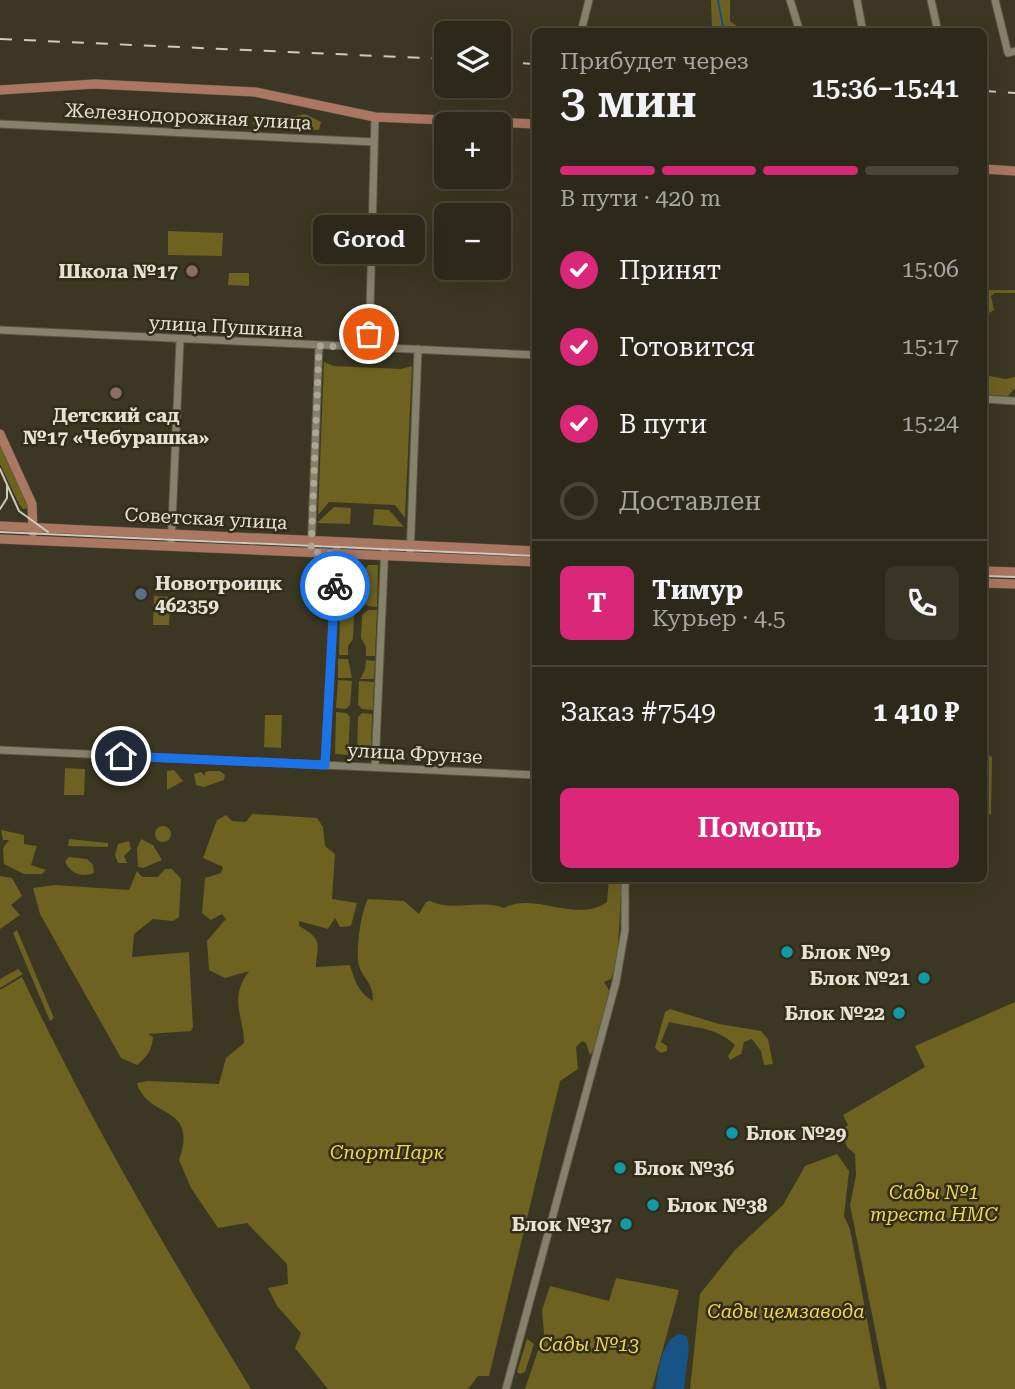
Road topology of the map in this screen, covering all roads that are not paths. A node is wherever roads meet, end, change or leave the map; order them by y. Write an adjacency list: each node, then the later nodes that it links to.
1 (589, 0): 6 (street)
2 (790, 0): 7 (street)
3 (857, 0): 8 (street)
4 (932, 0): 9 (street)
5 (995, 0): 10 (street)
6 (582, 28)
7 (799, 28)
8 (862, 28)
9 (937, 28)
10 (1011, 52)
11 (0, 90): 12 (main road, Железнодорожная улица)
12 (374, 117): 14 (main road, Железнодорожная улица); 15 (street)
13 (0, 124): 15 (street, Железнодорожная улица)
14 (532, 124)
15 (374, 142): 21 (street)
16 (987, 169): 17 (main road)
17 (1015, 171)
18 (0, 330): 19 (street, улица Пушкина)
19 (180, 340): 20 (street, улица Пушкина); 29 (street)
20 (319, 346): 21 (street, улица Пушкина); 32 (street)
21 (369, 348): 22 (street, улица Пушкина)
22 (418, 349): 23 (street, улица Пушкина); 35 (street)
23 (532, 355)
24 (987, 399): 25 (street)
25 (1015, 401)
26 (0, 435): 28 (main road)
27 (0, 526): 28 (main road, Советская улица)
28 (34, 528): 29 (main road, Советская улица); 31 (main road)
29 (172, 534): 32 (main road, Советская улица); 36 (street)
30 (0, 539): 31 (main road, Советская улица)
31 (33, 541): 36 (main road, Советская улица)
32 (311, 541): 33 (main road, Советская улица); 38 (street)
33 (337, 542): 34 (main road, Советская улица); 39 (street)
34 (385, 544): 35 (main road, Советская улица); 40 (street)
35 (410, 545): 37 (main road, Советская улица); 41 (street)
36 (171, 547): 38 (main road, Советская улица)
37 (532, 551)
38 (311, 552): 39 (main road, Советская улица)
39 (336, 554): 40 (main road, Советская улица); 48 (street)
40 (384, 556): 41 (main road, Советская улица); 49 (street)
41 (410, 557): 42 (main road, Советская улица)
42 (532, 562)
43 (987, 571): 44 (main road)
44 (1015, 572)
45 (987, 583): 46 (main road)
46 (1015, 584)
47 (0, 750): 48 (street, улица Фрунзе)
48 (325, 765): 49 (street, улица Фрунзе)
49 (375, 767): 50 (street, улица Фрунзе)
50 (532, 775)
51 (625, 882): 52 (street)
52 (506, 1389)

